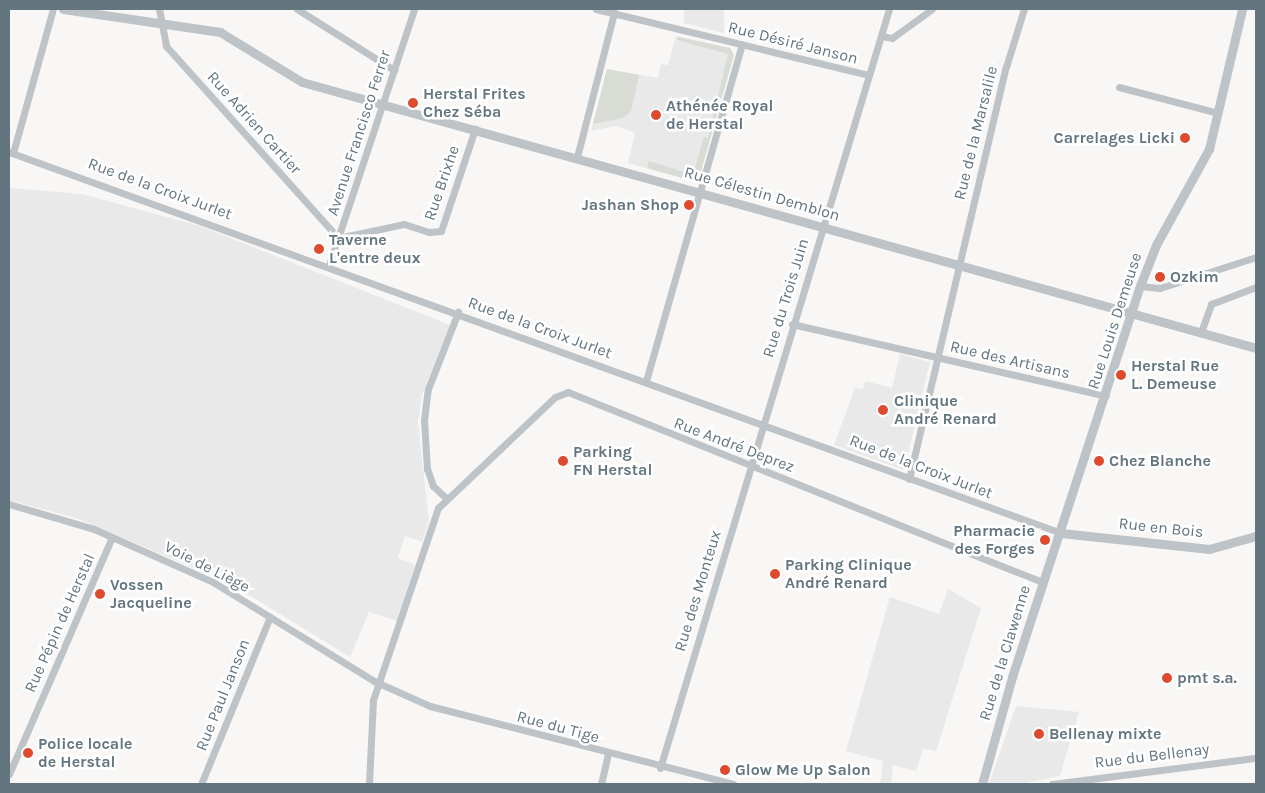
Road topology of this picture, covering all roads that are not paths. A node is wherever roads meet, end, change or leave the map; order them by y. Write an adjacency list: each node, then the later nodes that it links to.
1 (53, 9): 21 (street)
2 (63, 9): 12 (street, Rue Célestin Demblon)
3 (159, 9): 12 (street)
4 (297, 9): 15 (street)
5 (415, 9): 15 (street, Avenue Francisco Ferrer)
6 (596, 9): 11 (street, Rue Désiré Janson)
7 (889, 9): 13 (street, Rue du Trois Juin)
8 (932, 9): 13 (street)
9 (1024, 9): 27 (street, Rue de la Marsalile)
10 (1242, 9): 19 (street, Rue Louis Demeuse)
11 (614, 13): 14 (street, Rue Désiré Janson); 22 (street)
12 (158, 21): 18 (street, Rue Célestin Demblon); 25 (street, Rue Adrien Cartier)
13 (881, 36): 16 (street, Rue du Trois Juin)
14 (742, 44): 16 (street, Rue Désiré Janson); 23 (street)
15 (394, 70): 18 (street, Avenue Francisco Ferrer)
16 (868, 74): 24 (street, Rue du Trois Juin)
17 (1119, 87): 19 (street)
18 (384, 103): 20 (street, Rue Célestin Demblon); 25 (street, Avenue Francisco Ferrer)
19 (1218, 113): 29 (street, Rue Louis Demeuse)
20 (475, 129): 22 (street, Rue Célestin Demblon); 25 (street, Rue Brixhe)
21 (11, 152): 28 (street, Rue de la Croix Jurlet)
22 (577, 157): 23 (street, Rue Célestin Demblon)
23 (701, 192): 24 (street, Rue Célestin Demblon); 37 (street)
24 (823, 226): 27 (street, Rue Célestin Demblon); 33 (street, Rue du Trois Juin)
25 (338, 238): 28 (street, Avenue Francisco Ferrer)
26 (1256, 257): 29 (street)
27 (958, 264): 32 (street, Rue Célestin Demblon); 36 (street, Rue de la Marsalile)
28 (329, 265): 31 (street, Rue de la Croix Jurlet)
29 (1140, 286): 32 (street, Rue Louis Demeuse)
30 (1256, 287): 34 (street)
31 (458, 312): 37 (street, Rue de la Croix Jurlet); 42 (street)
32 (1132, 314): 34 (street, Rue Célestin Demblon); 38 (street, Rue Louis Demeuse)
33 (792, 324): 36 (street, Rue des Artisans); 39 (street, Rue du Trois Juin)
34 (1201, 332): 35 (street, Rue Célestin Demblon)
35 (1256, 348)
36 (937, 357): 38 (street, Rue des Artisans); 41 (street, Rue de la Marsalile)
37 (646, 381): 39 (street, Rue de la Croix Jurlet)
38 (1106, 396): 44 (street, Rue Louis Demeuse)
39 (762, 423): 40 (street, Rue des Monteux); 41 (street, Rue de la Croix Jurlet)
40 (749, 467): 42 (street, Rue André Deprez); 47 (street, Rue André Deprez); 52 (street, Rue des Monteux)
41 (910, 479): 44 (street, Rue de la Croix Jurlet)
42 (446, 498): 49 (street)
43 (9, 504): 46 (street, Voie de Liège)
44 (1061, 533): 45 (street, Rue en Bois); 47 (street, Rue de la Clawenne)
45 (1256, 536)
46 (112, 537): 48 (street, Voie de Liège); 53 (street, Rue Pépin de Herstal)
47 (1042, 582): 58 (street, Rue de la Clawenne)
48 (270, 617): 49 (street, Voie de Liège); 54 (street, Rue Paul Janson)
49 (379, 684): 50 (street, Rue du Tige); 55 (street)
50 (608, 754): 52 (street, Rue du Tige); 56 (street)
51 (1256, 758): 59 (street, Rue du Bellenay)
52 (660, 768): 57 (street, Rue du Tige)
53 (9, 774)
54 (201, 784)
55 (369, 784)
56 (601, 784)
57 (733, 784)
58 (982, 784)
59 (1052, 784)

